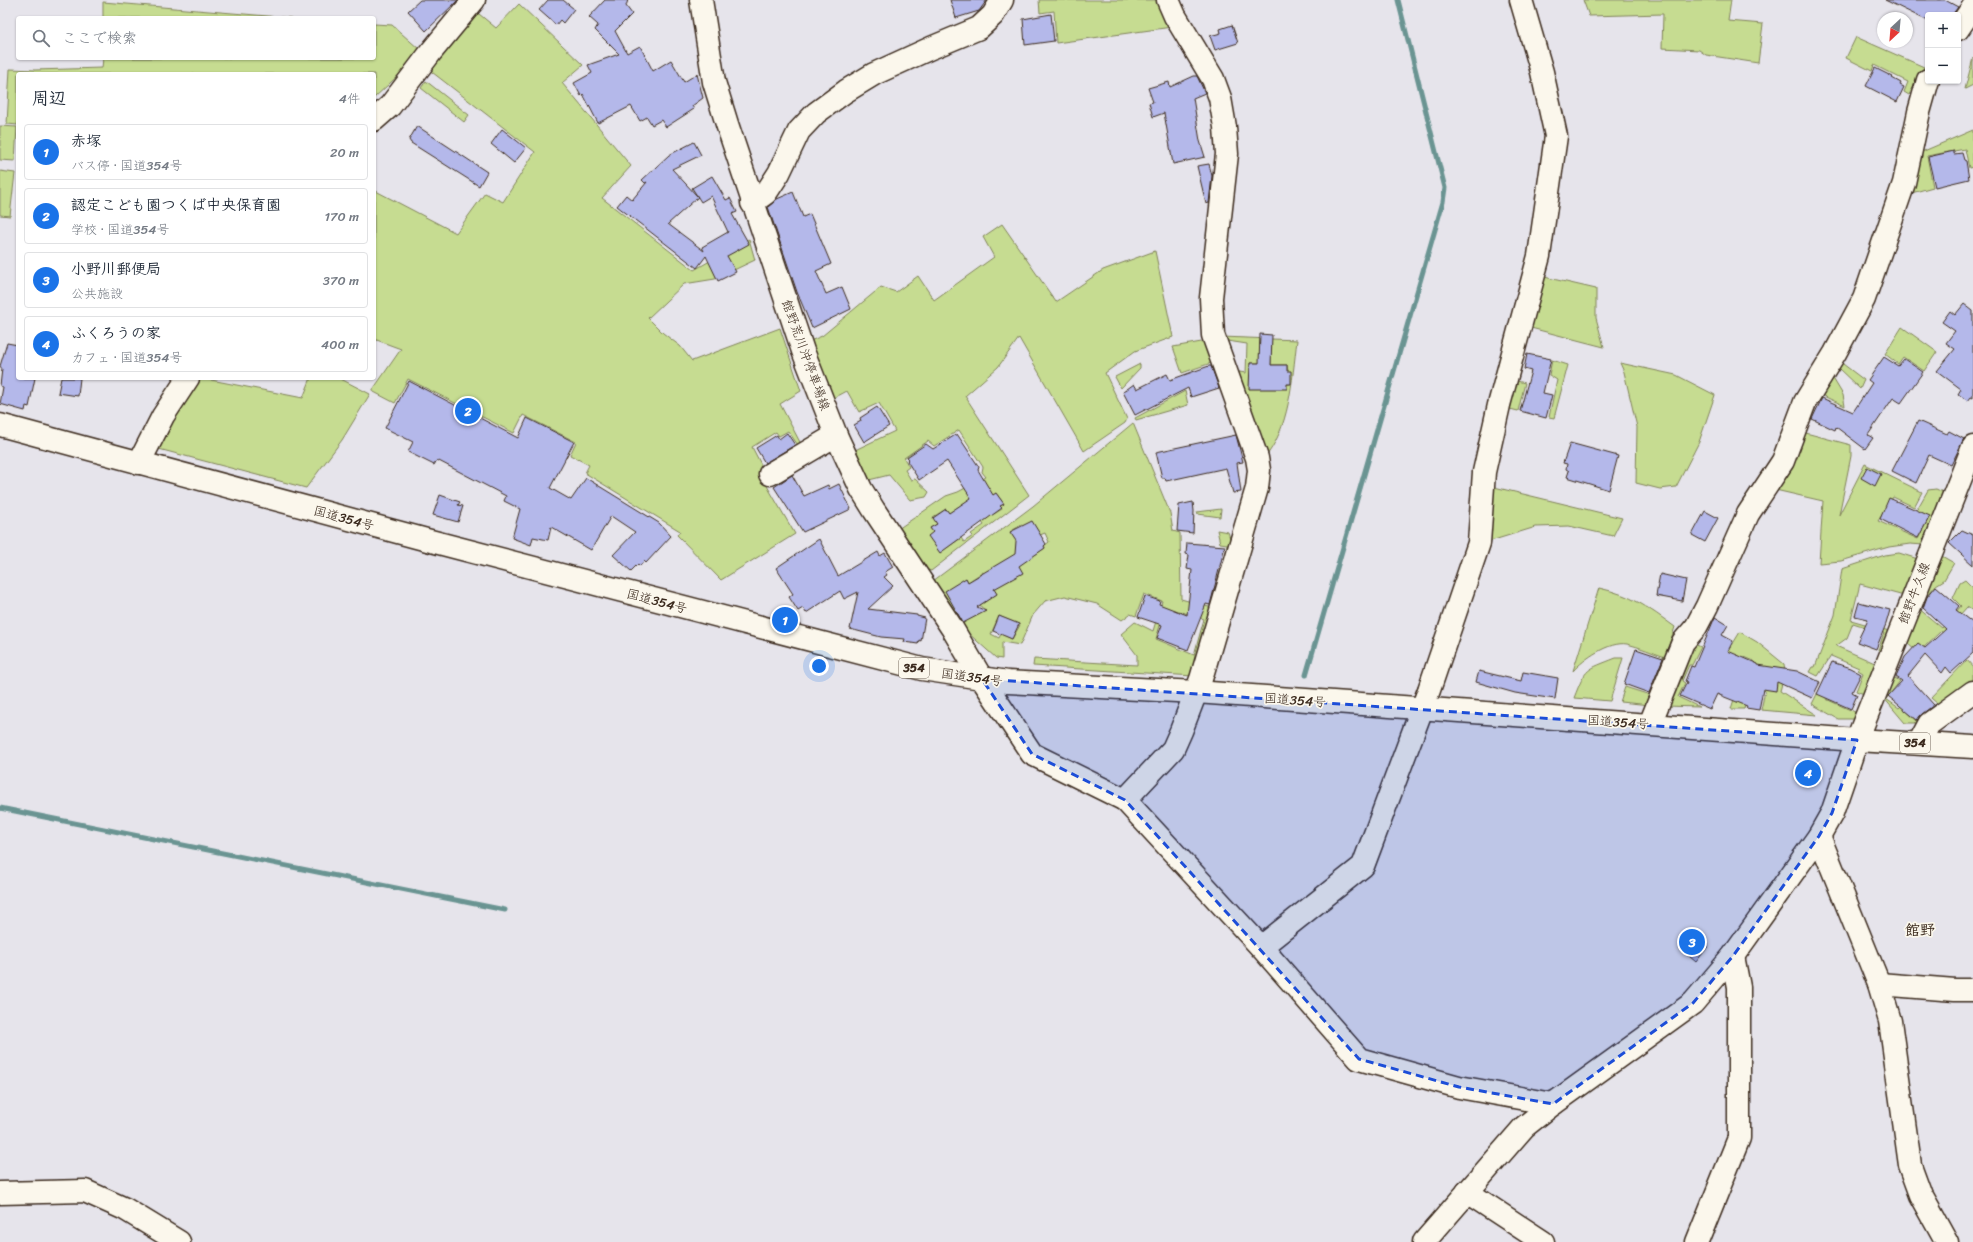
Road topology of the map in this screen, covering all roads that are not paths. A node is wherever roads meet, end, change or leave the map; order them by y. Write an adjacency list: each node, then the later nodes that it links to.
1 (474, 0): 9 (main road)
2 (701, 0): 10 (main road, 館野荒川沖停車場線)
3 (1002, 0): 10 (main road)
4 (1168, 0): 18 (main road)
5 (1521, 0): 20 (main road)
6 (1973, 7): 7 (main road)
7 (1961, 25)
8 (1927, 84): 21 (main road)
9 (376, 118)
10 (752, 203): 13 (main road, 館野荒川沖停車場線)
11 (187, 380): 15 (main road)
12 (0, 425): 15 (main road, 国道354号 / 354)
13 (836, 435): 16 (main road); 17 (main road, 館野荒川沖停車場線)
14 (1973, 447): 22 (main road, 館野牛久線)
15 (139, 463): 17 (main road, 国道354号 / 354)
16 (770, 474)
17 (982, 679): 18 (main road, 国道354号 / 354); 25 (main road, 館野荒川沖停車場線)
18 (1196, 692): 20 (main road, 国道354号 / 354); 25 (main road)
19 (1973, 692): 23 (main road)
20 (1422, 710): 21 (main road, 国道354号 / 354); 27 (main road)
21 (1650, 724): 22 (main road, 国道354号 / 354)
22 (1857, 740): 23 (main road, 国道354号 / 354); 26 (main road, 館野牛久線)
23 (1919, 743): 24 (main road, 国道354号 / 354)
24 (1973, 747)
25 (1126, 800): 27 (main road)
26 (1819, 836): 28 (main road, 館野牛久線); 29 (main road)
27 (1261, 947): 31 (main road)
28 (1733, 956): 31 (main road, 館野牛久線); 37 (main road)
29 (1879, 984): 30 (main road); 38 (main road)
30 (1973, 990)
31 (1553, 1104): 32 (main road, 館野牛久線)
32 (1468, 1192): 35 (main road, 館野牛久線); 36 (main road)
33 (0, 1193): 34 (main road)
34 (180, 1242)
35 (1424, 1242)
36 (1543, 1242)
37 (1697, 1242)
38 (1947, 1242)

